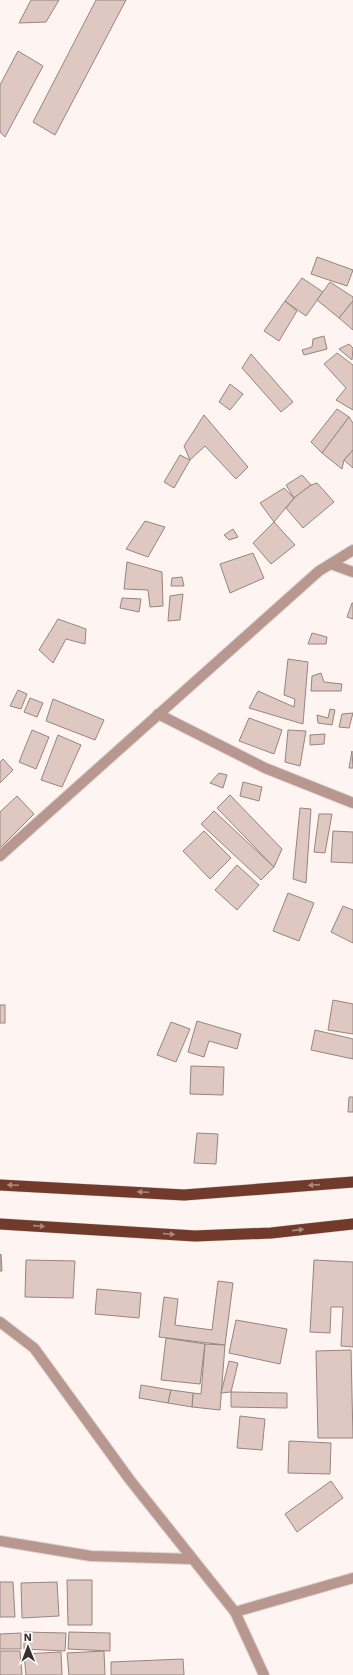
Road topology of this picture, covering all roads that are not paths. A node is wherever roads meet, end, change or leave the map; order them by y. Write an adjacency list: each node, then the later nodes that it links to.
1 (353, 550): 2 (street)
2 (331, 564): 3 (street); 4 (street)
3 (353, 572)
4 (158, 714): 5 (street); 6 (street)
5 (353, 803)
6 (0, 856)
7 (353, 1182): 8 (highway, one-way to 8)
8 (0, 1185)
9 (0, 1224): 10 (highway, one-way to 10)
10 (353, 1224)
11 (0, 1322): 13 (street)
12 (0, 1541): 13 (street)
13 (192, 1559): 15 (street)
14 (353, 1578): 15 (street)
15 (234, 1612): 16 (street)
16 (260, 1674)

